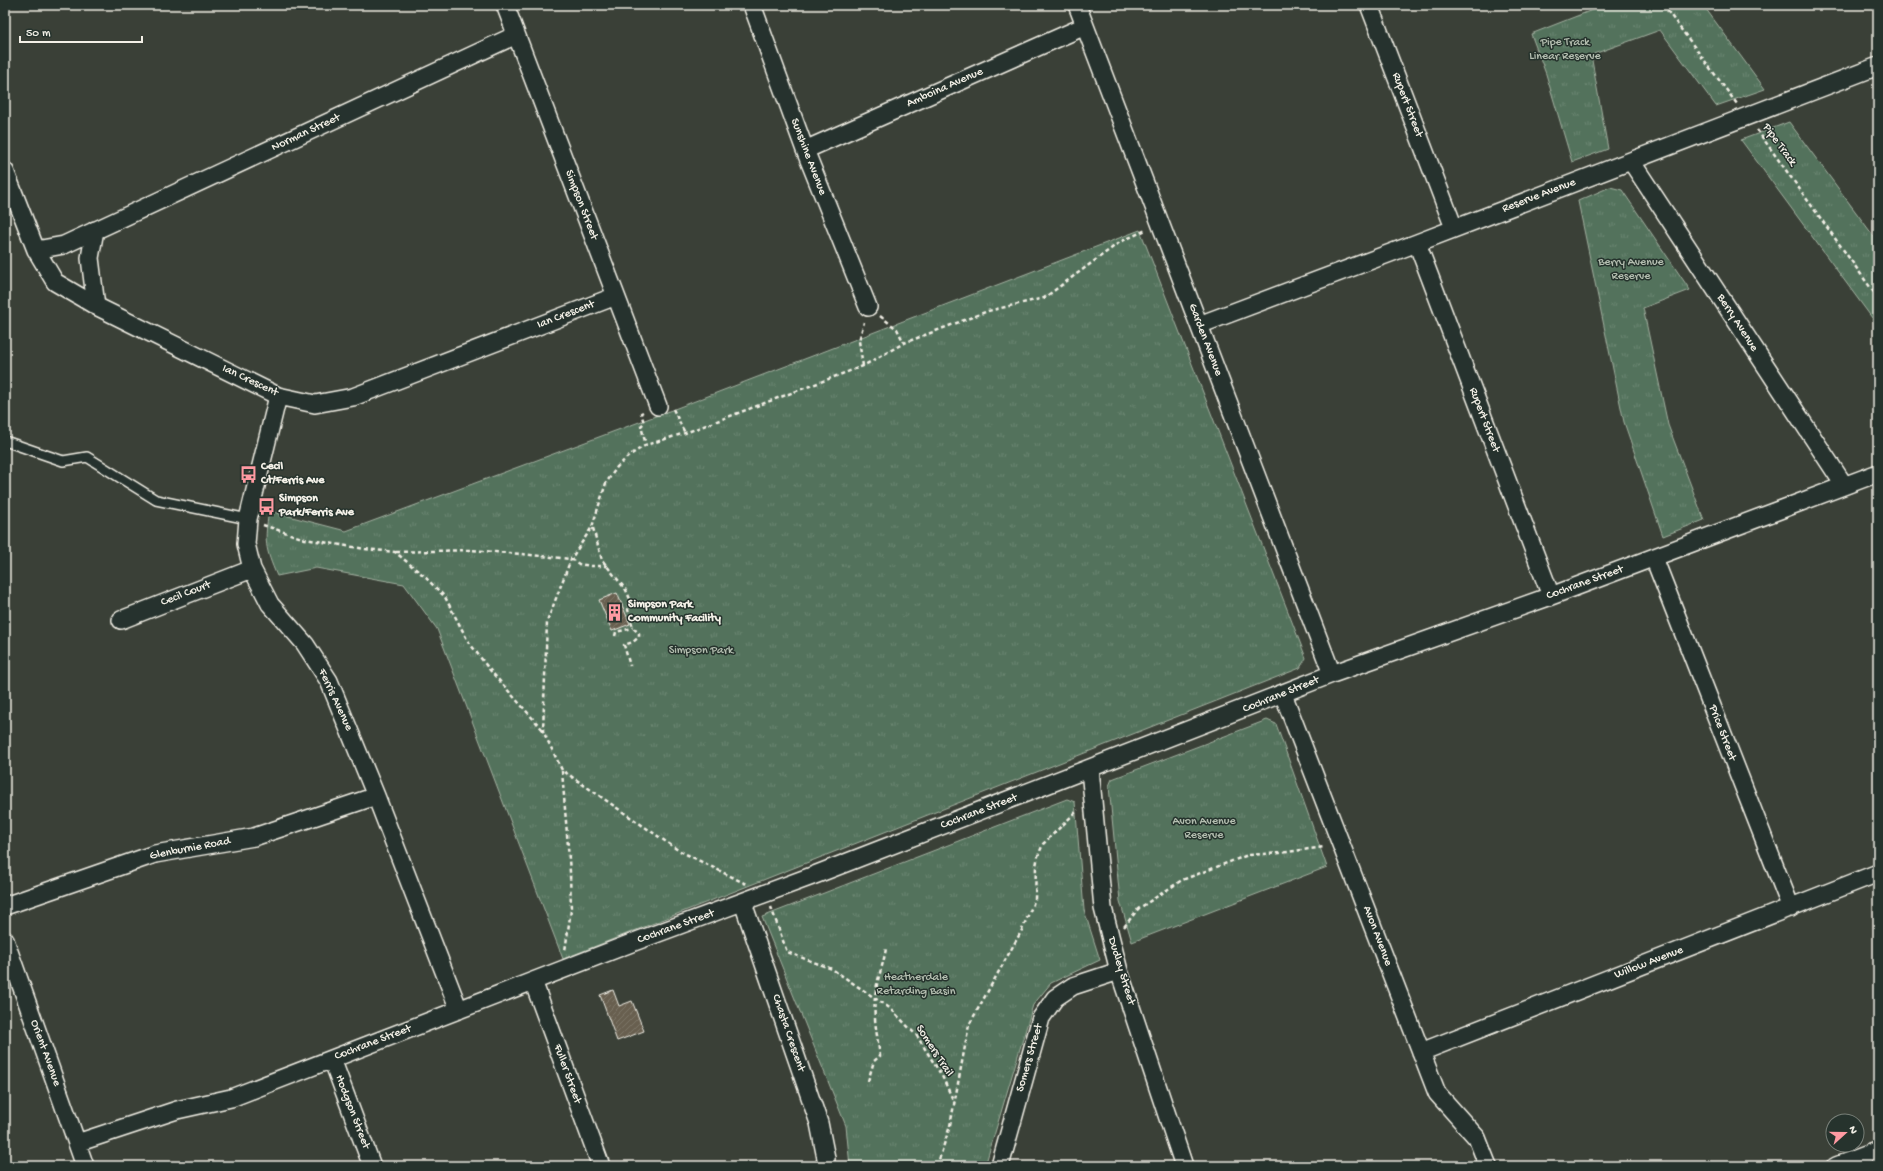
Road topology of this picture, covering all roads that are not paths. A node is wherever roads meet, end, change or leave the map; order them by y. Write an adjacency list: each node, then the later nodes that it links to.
1 (505, 5): 6 (street, Simpson Street)
2 (752, 5): 8 (street, Sunshine Avenue)
3 (1077, 5): 5 (street, Garden Avenue)
4 (1369, 5): 11 (street, Rupert Street)
5 (1085, 26): 8 (street, Amboina Avenue); 18 (street, Garden Avenue)
6 (516, 35): 12 (street, Norman Street); 15 (street, Simpson Street)
7 (1878, 66): 9 (street, Reserve Avenue)
8 (805, 150): 17 (street, Sunshine Avenue)
9 (1631, 160): 11 (street, Reserve Avenue); 23 (street, Berry Avenue)
10 (5, 171): 14 (street, Ian Crescent)
11 (1454, 228): 13 (street, Reserve Avenue)
12 (95, 230): 14 (street, Norman Street); 16 (street)
13 (1417, 243): 18 (street, Reserve Avenue); 27 (street, Rupert Street)
14 (36, 250): 16 (street, Ian Crescent)
15 (616, 296): 19 (street, Ian Crescent); 20 (street, Simpson Street)
16 (96, 306): 19 (street, Ian Crescent)
17 (868, 307)
18 (1199, 325): 29 (street, Garden Avenue)
19 (278, 396): 24 (street, Ferris Avenue)
20 (658, 406)
21 (5, 441): 24 (lane)
22 (1878, 473): 23 (street, Cochrane Street)
23 (1844, 485): 25 (street, Cochrane Street)
24 (248, 519): 26 (street, Ferris Avenue)
25 (1654, 558): 27 (street, Cochrane Street); 36 (street, Price Street)
26 (252, 569): 28 (street, Cecil Court); 32 (street, Ferris Avenue)
27 (1551, 596): 29 (street, Cochrane Street)
28 (121, 620)
29 (1332, 674): 30 (street, Cochrane Street)
30 (1283, 694): 31 (street, Cochrane Street); 41 (street, Avon Avenue)
31 (1090, 769): 34 (street, Cochrane Street); 38 (street, Dudley Street)
32 (376, 796): 35 (street, Glenburnie Road); 40 (street, Ferris Avenue)
33 (1878, 873): 36 (street, Willow Avenue)
34 (743, 903): 39 (street, Cochrane Street); 48 (street, Chasta Crescent)
35 (5, 906)
36 (1791, 908): 41 (street, Willow Avenue)
37 (5, 940): 43 (street, Orient Avenue)
38 (1119, 971): 49 (street, Somers Street); 50 (street, Dudley Street)
39 (533, 981): 40 (street, Cochrane Street); 47 (street, Fuller Street)
40 (459, 1010): 42 (street, Cochrane Street)
41 (1421, 1052): 51 (street, Avon Avenue)
42 (332, 1059): 43 (street, Cochrane Street); 46 (street, Hodgson Street)
43 (77, 1143): 45 (street, Orient Avenue)
44 (1878, 1150): 52 (street)
45 (85, 1166)
46 (372, 1166)
47 (601, 1166)
48 (825, 1166)
49 (1000, 1166)
50 (1184, 1166)
51 (1488, 1166)
52 (1836, 1166)

